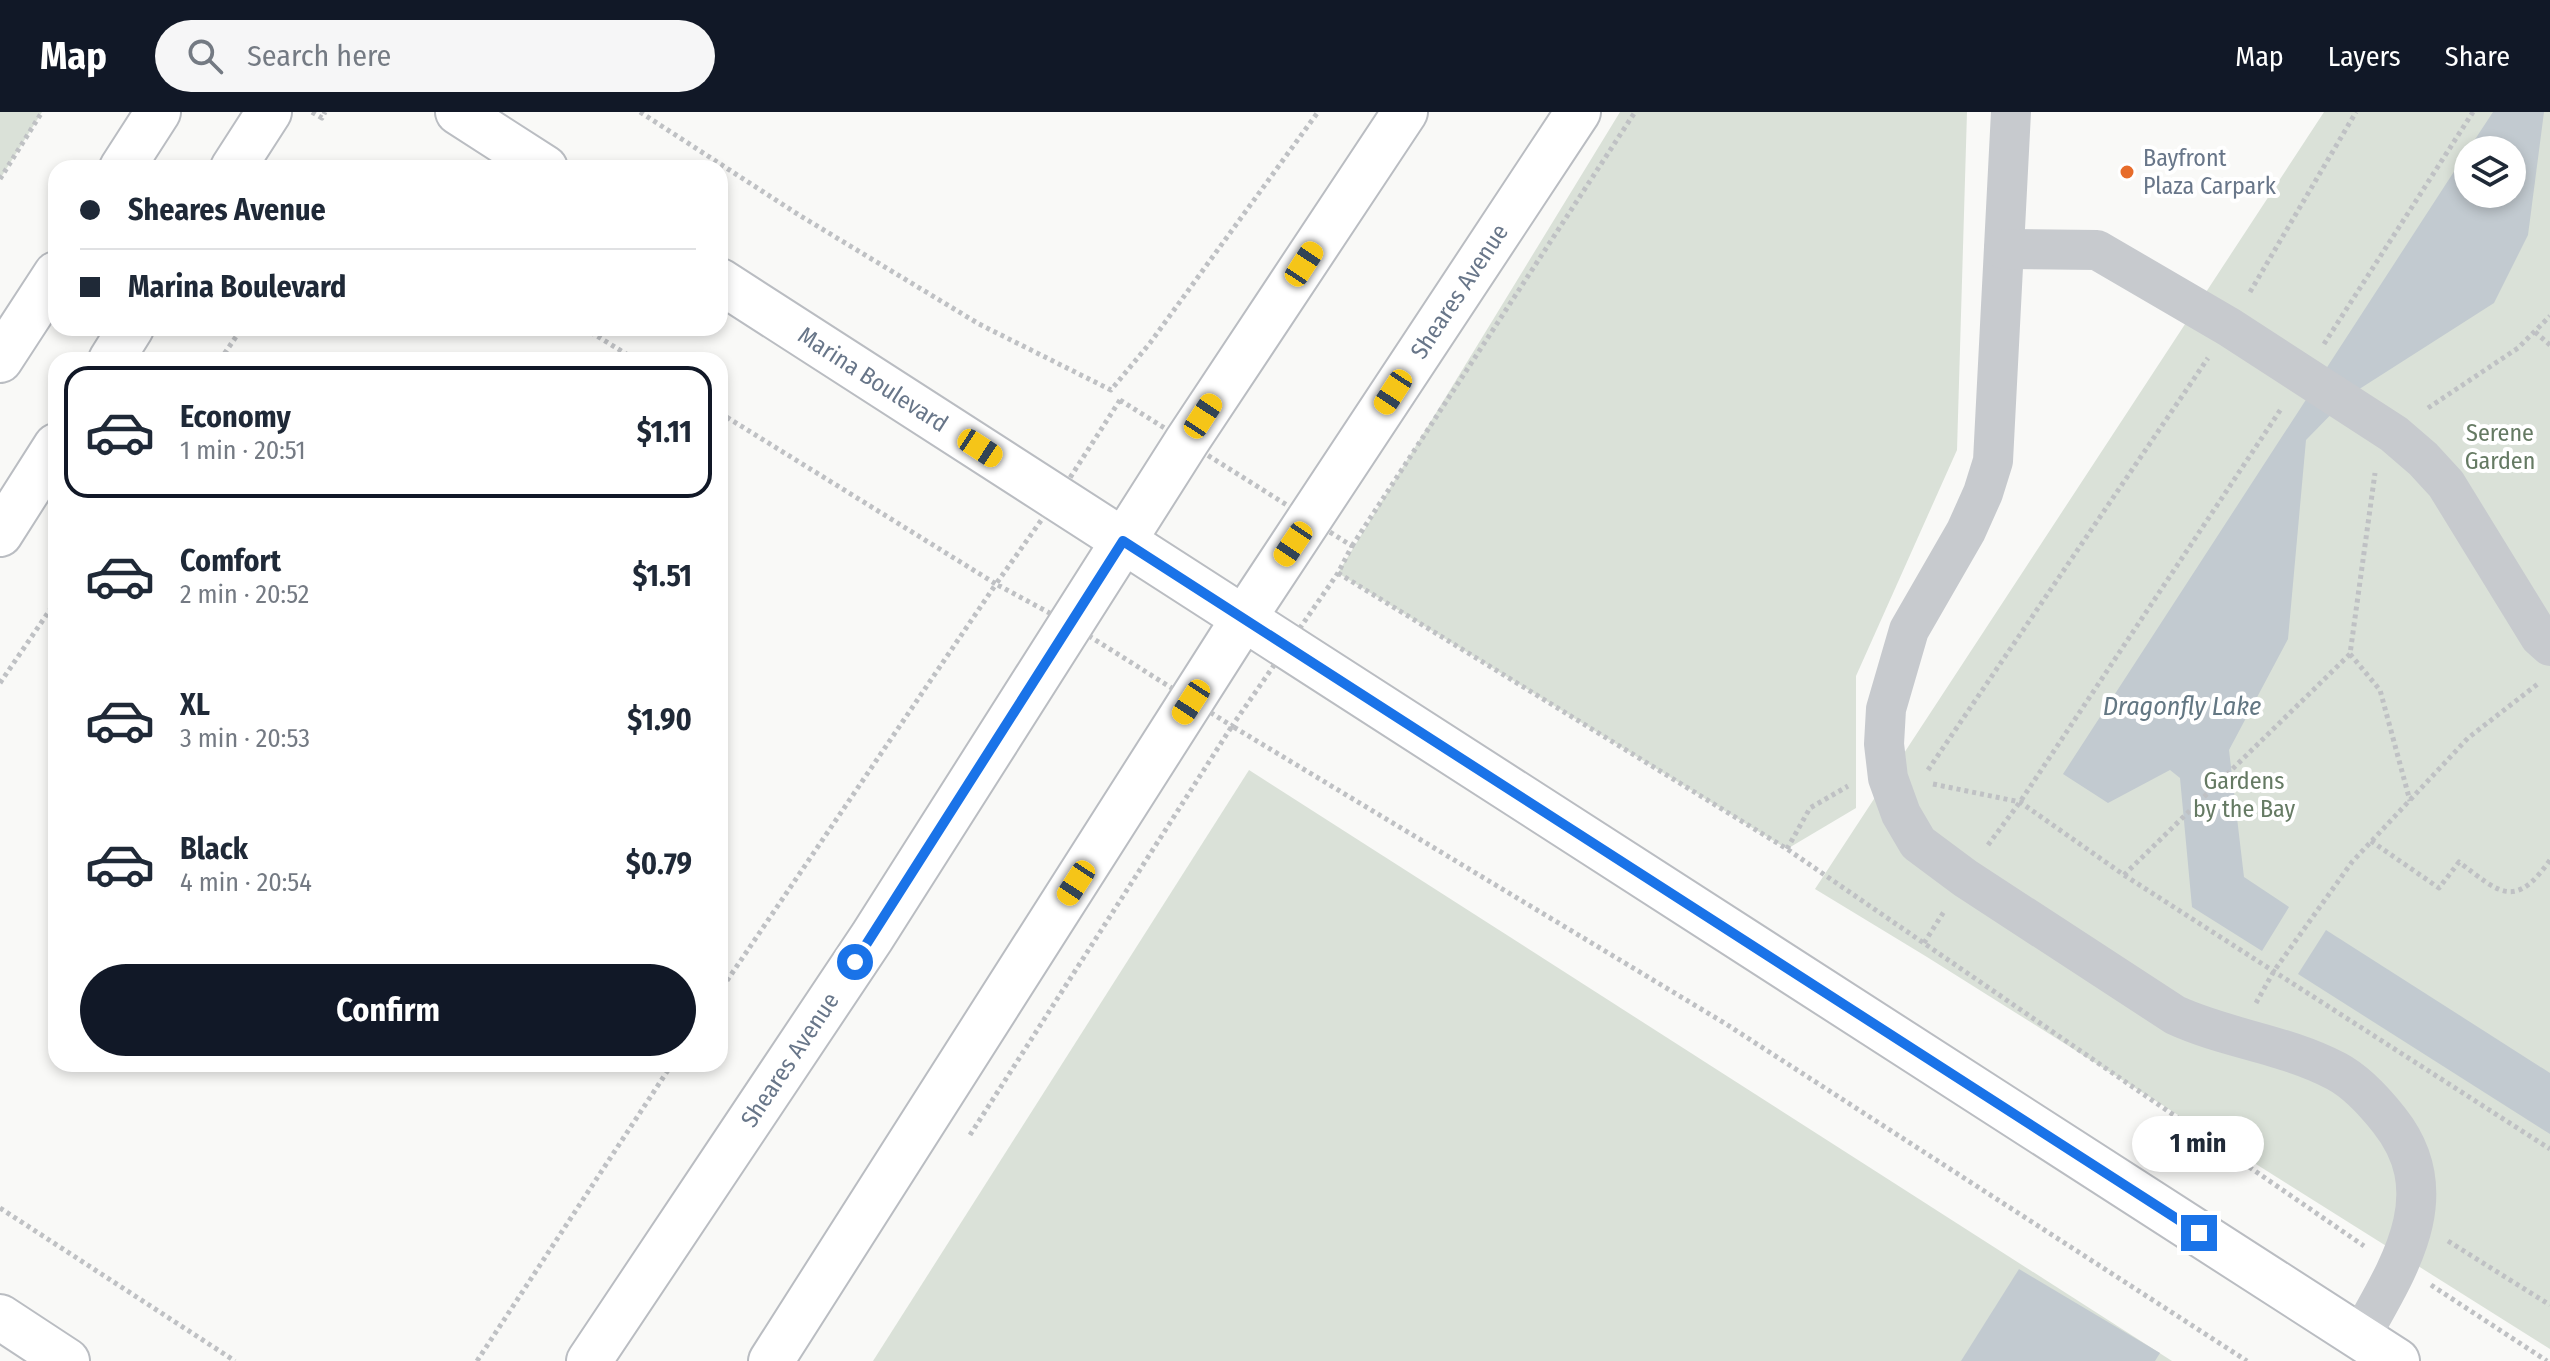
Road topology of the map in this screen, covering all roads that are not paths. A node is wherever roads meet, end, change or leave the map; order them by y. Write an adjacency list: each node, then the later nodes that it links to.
1 (158, 112): 7 (main road)
2 (269, 112): 8 (main road)
3 (458, 112): 9 (main road)
4 (1405, 112): 16 (main road, Sheares Avenue)
5 (1578, 112): 17 (main road, Sheares Avenue)
6 (2011, 112): 10 (lane)
7 (127, 160)
8 (238, 160)
9 (533, 160)
10 (2004, 249): 18 (lane); 20 (lane)
11 (48, 286): 13 (main road)
12 (728, 286): 16 (main road, Marina Boulevard)
13 (0, 360)
14 (48, 459): 15 (main road)
15 (0, 534)
16 (1123, 541): 17 (main road, Marina Boulevard); 22 (main road, Sheares Avenue)
17 (1244, 618): 20 (main road, Marina Boulevard); 23 (main road, Sheares Avenue)
18 (2550, 646)
19 (0, 1317): 21 (main road)
20 (2360, 1337): 24 (main road, Marina Boulevard)
21 (67, 1361)
22 (589, 1361)
23 (771, 1361)
24 (2397, 1361)

